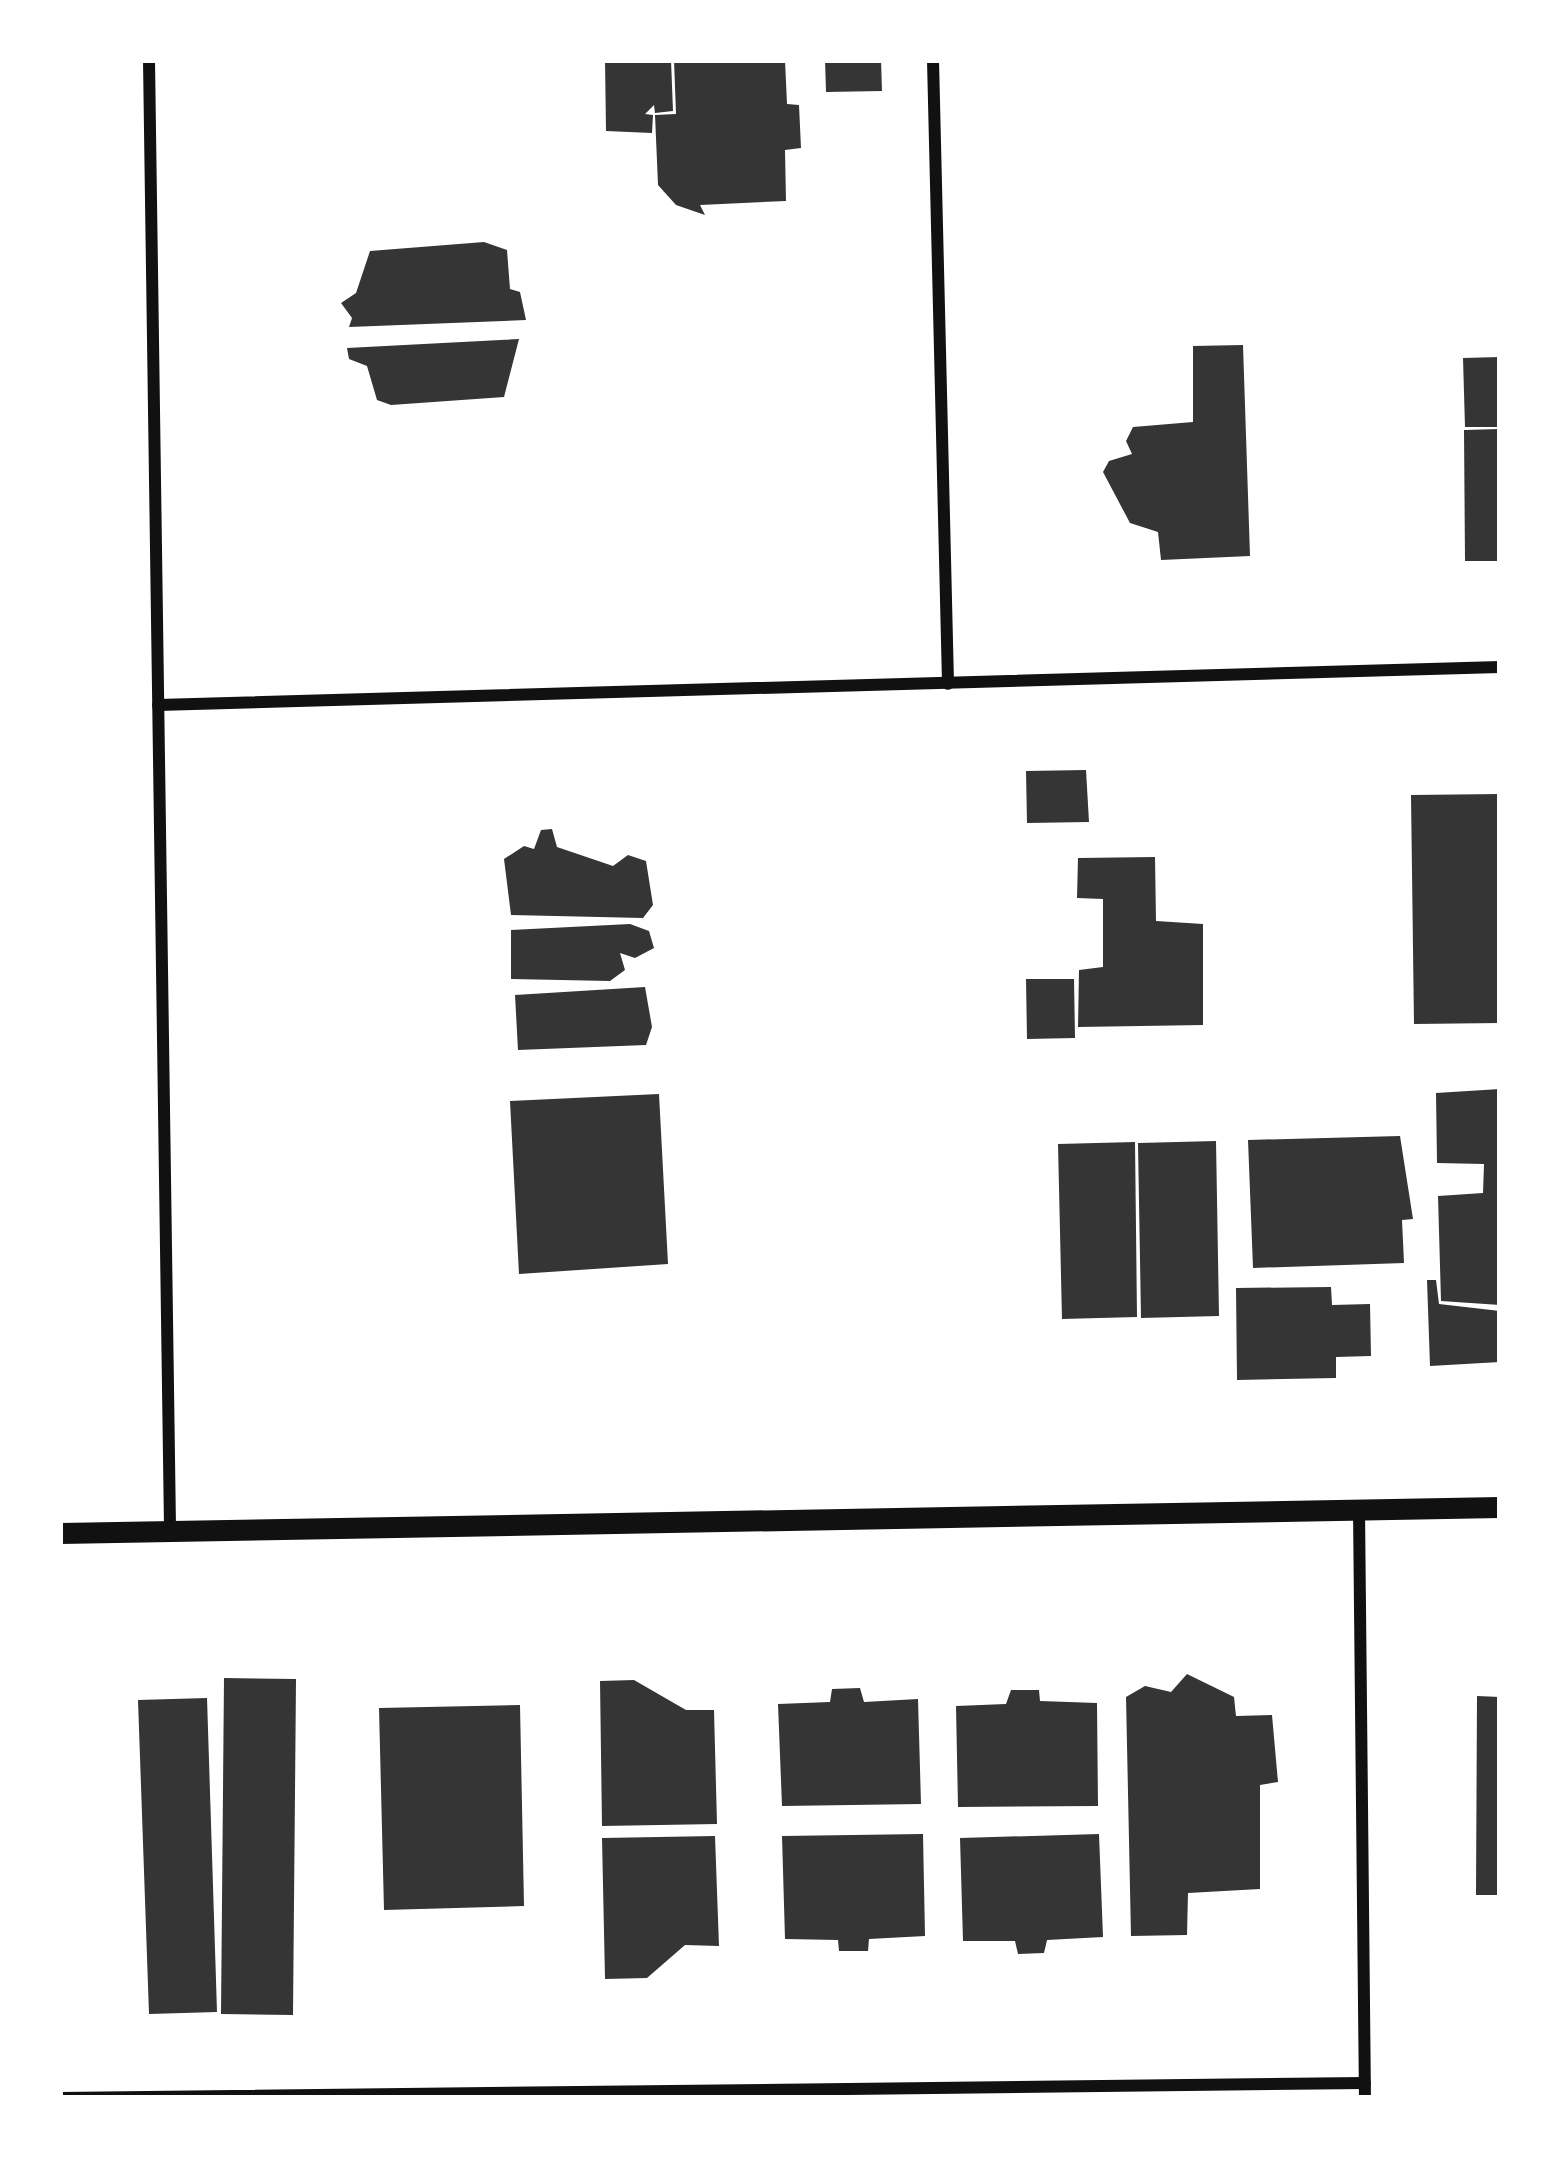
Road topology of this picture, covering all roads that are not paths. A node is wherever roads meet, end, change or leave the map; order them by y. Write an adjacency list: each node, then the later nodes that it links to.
1 (148, 60): 5 (street)
2 (932, 60): 4 (street)
3 (1500, 668): 4 (street)
4 (948, 684): 5 (street)
5 (158, 705): 8 (street)
6 (1500, 1507): 7 (street)
7 (1358, 1509): 8 (street); 10 (street)
8 (170, 1530): 9 (street)
9 (60, 1533)
10 (1365, 2091): 11 (street)
11 (60, 2098)

